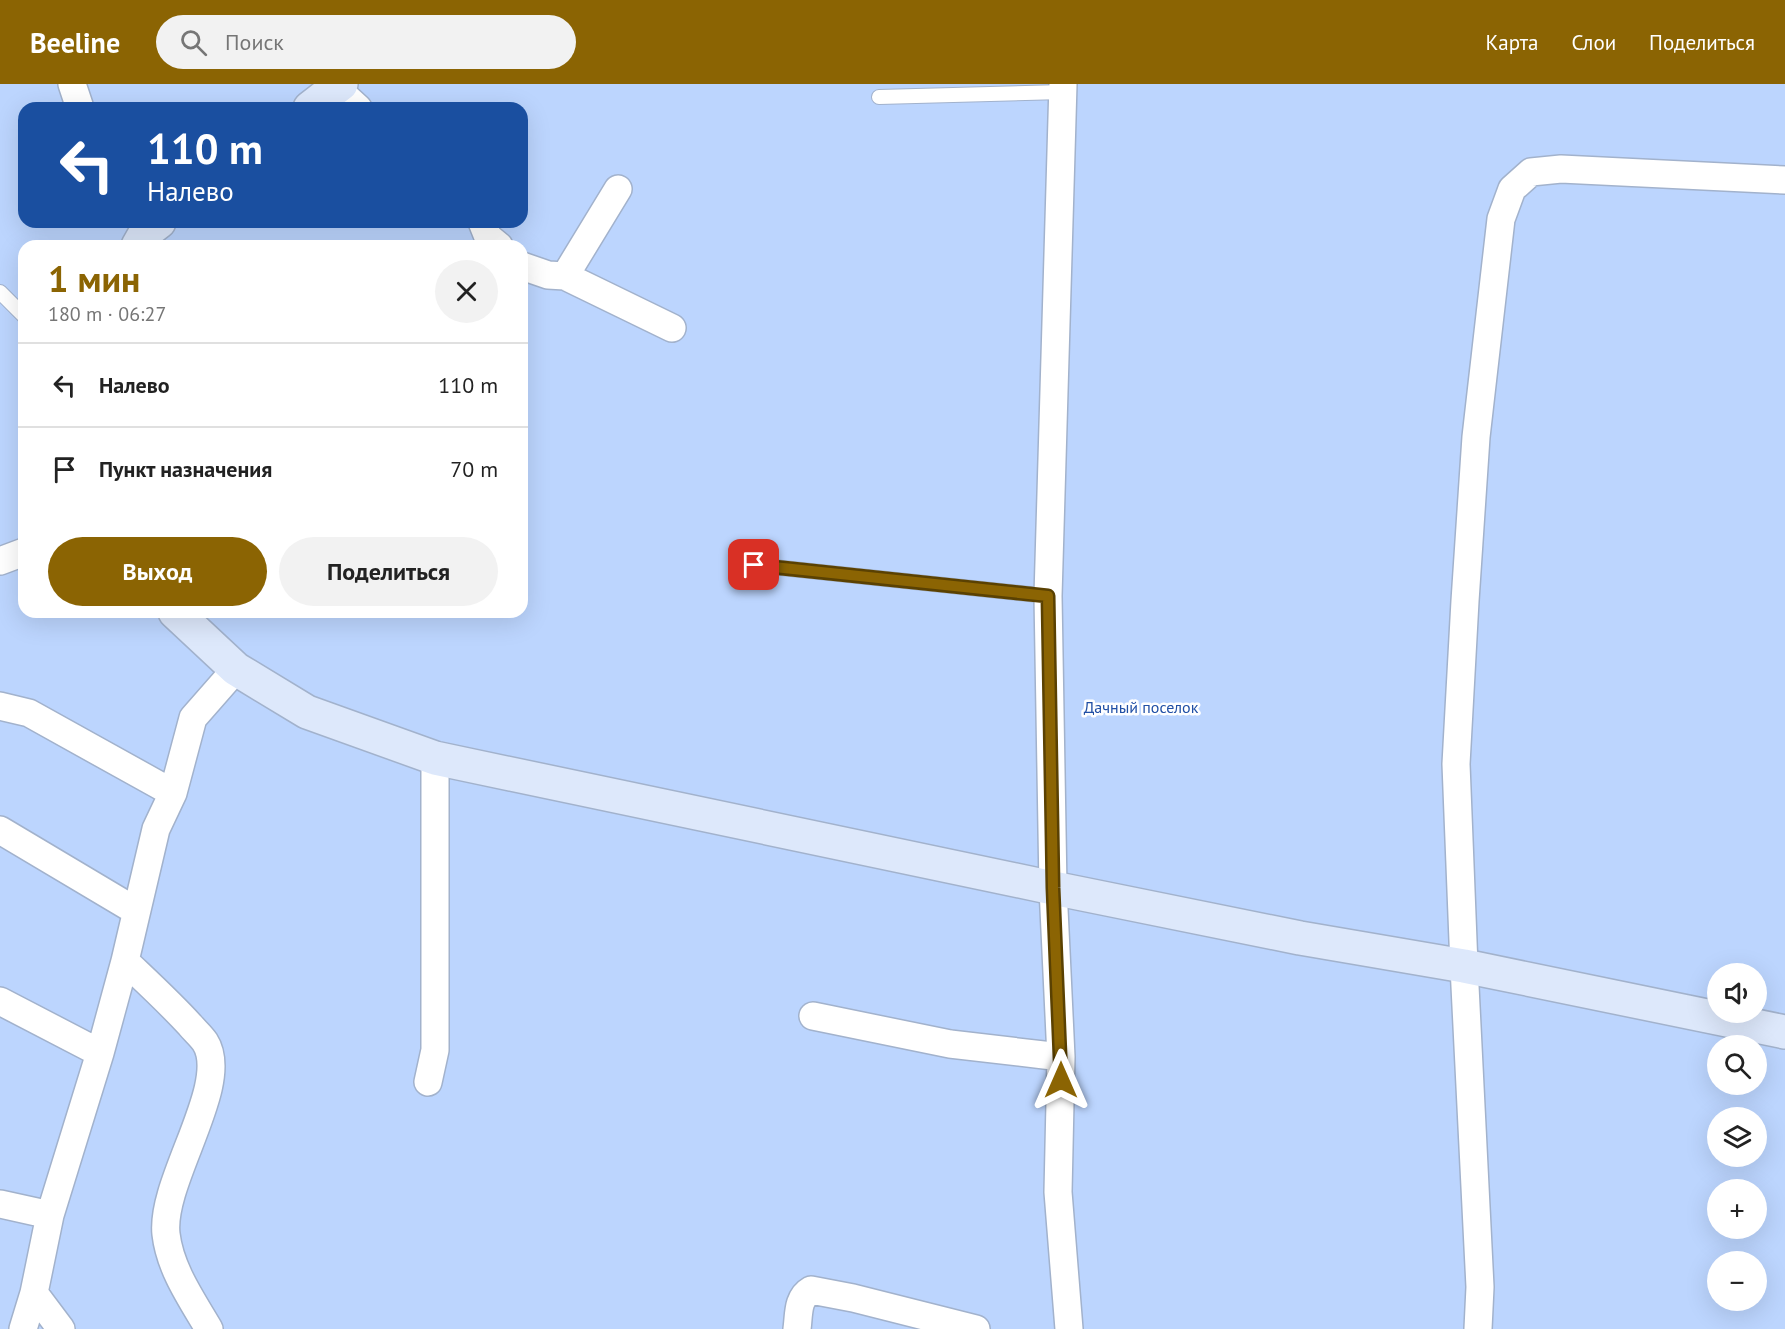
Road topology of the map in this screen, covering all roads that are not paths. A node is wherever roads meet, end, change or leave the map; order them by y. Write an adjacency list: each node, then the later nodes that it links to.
1 (72, 84): 5 (street)
2 (1063, 88): 4 (lane); 17 (street)
3 (345, 94): 6 (street)
4 (879, 97)
5 (78, 102)
6 (325, 102)
7 (1785, 180): 27 (street)
8 (618, 189): 10 (street)
9 (528, 268): 10 (street)
10 (565, 276): 13 (street)
11 (0, 292): 12 (lane)
12 (18, 310)
13 (672, 328)
14 (18, 554): 15 (street)
15 (0, 561)
16 (754, 565): 17 (lane)
17 (1048, 596): 24 (street)
18 (181, 618): 19 (street)
19 (236, 669): 21 (street); 22 (street)
20 (0, 706): 22 (street)
21 (435, 758): 24 (street); 33 (street)
22 (173, 793): 25 (street)
23 (0, 830): 25 (street)
24 (1053, 888): 27 (street); 32 (street)
25 (136, 911): 26 (street)
26 (125, 962): 31 (street); 39 (street)
27 (1464, 966): 30 (street); 43 (street)
28 (0, 1001): 31 (street)
29 (813, 1016): 32 (street)
30 (1785, 1032)
31 (100, 1053): 35 (street)
32 (1061, 1057): 42 (street)
33 (428, 1082)
34 (0, 1204): 35 (street)
35 (50, 1215): 36 (street)
36 (34, 1293): 37 (street); 38 (street)
37 (23, 1329)
38 (61, 1329)
39 (209, 1329)
40 (797, 1329): 41 (street)
41 (976, 1329)
42 (1069, 1329)
43 (1478, 1329)

